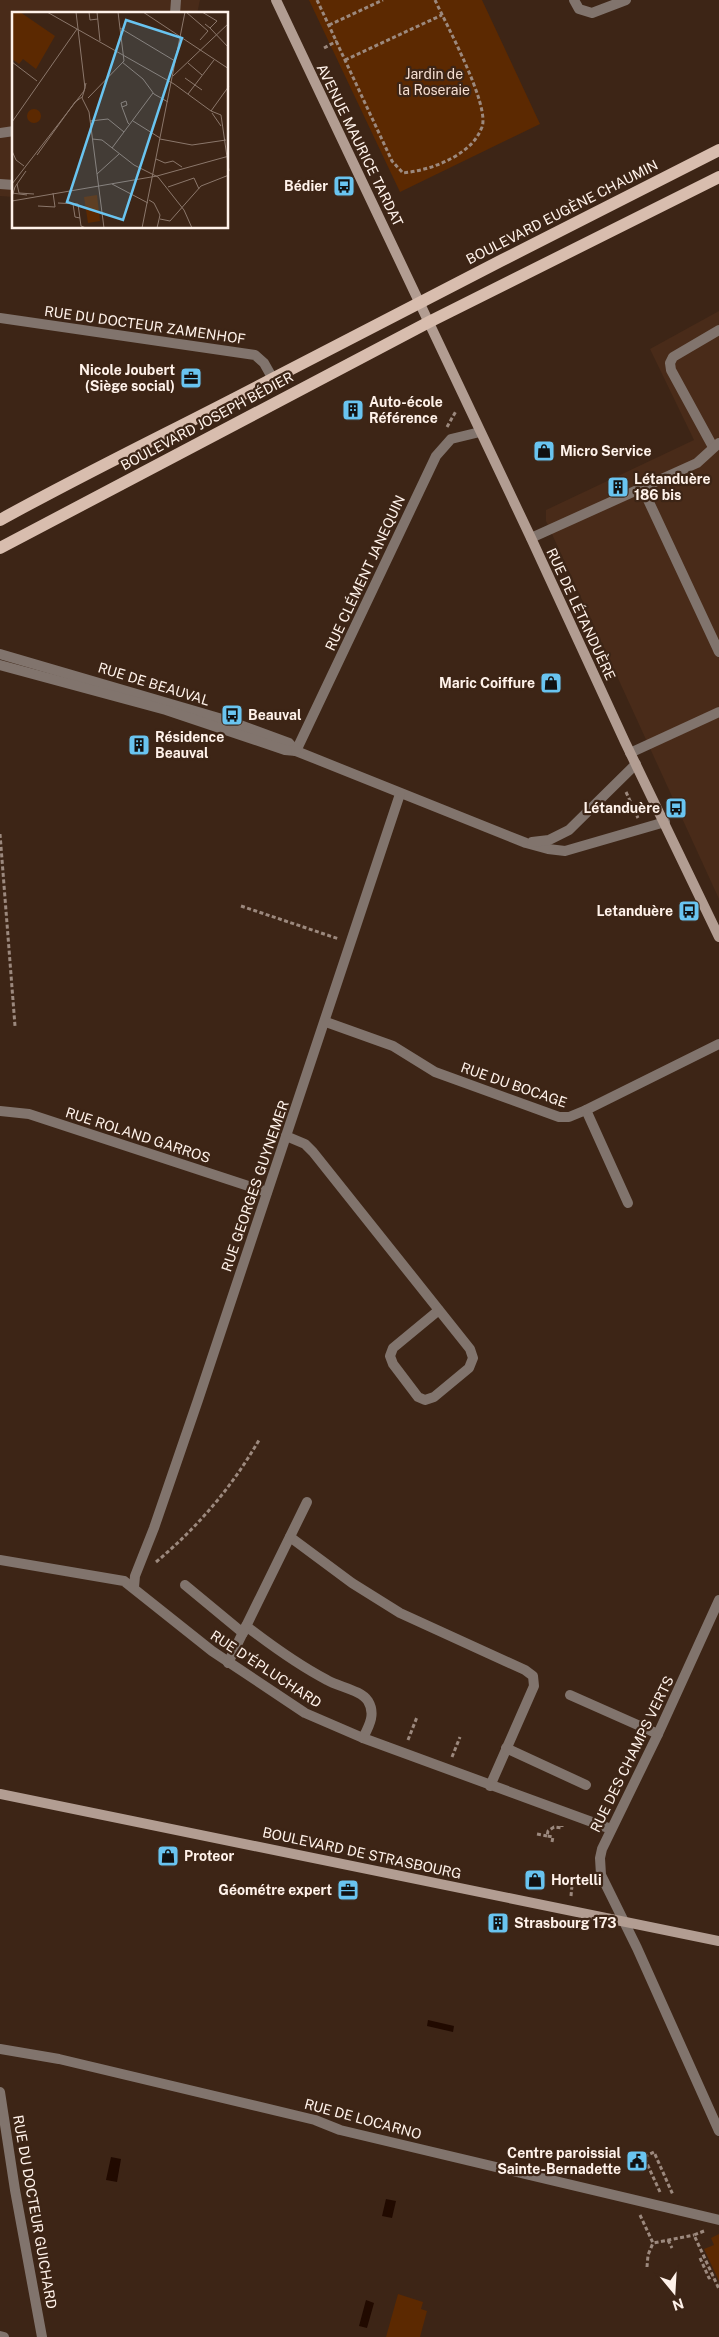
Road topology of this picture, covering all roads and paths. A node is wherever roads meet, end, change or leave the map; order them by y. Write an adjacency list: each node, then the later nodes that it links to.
1 (276, 0): 14 (street, AVENUE MAURICE TARDAT)
2 (318, 0): 8 (path)
3 (383, 0): 8 (path)
4 (435, 0): 7 (path)
5 (574, 0): 6 (street)
6 (626, 0)
7 (442, 15): 11 (path); 11 (path)
8 (329, 26): 9 (path)
9 (337, 42): 10 (path); 11 (path)
10 (324, 48)
11 (345, 60)
12 (719, 150): 14 (main road, BOULEVARD EUGÈNE CHAUMIN)
13 (719, 177): 16 (main road)
14 (420, 302): 16 (street, RUE DE LÉTANDUÈRE); 18 (main road, BOULEVARD JOSEPH BÉDIER)
15 (0, 318): 18 (street, RUE DU DOCTEUR ZAMENHOF)
16 (429, 322): 19 (street, RUE DE LÉTANDUÈRE); 24 (main road, BOULEVARD JOSEPH BÉDIER)
17 (719, 330): 20 (street)
18 (273, 379): 22 (main road, BOULEVARD JOSEPH BÉDIER)
19 (480, 432): 23 (street, RUE DE LÉTANDUÈRE); 29 (street, RUE CLÉMENT JANEQUIN)
20 (716, 445): 21 (street)
21 (642, 487): 23 (street); 25 (street)
22 (0, 520)
23 (531, 538): 30 (street, RUE DE LÉTANDUÈRE)
24 (0, 548)
25 (719, 652)
26 (0, 654): 29 (street, RUE DE BEAUVAL)
27 (0, 665): 29 (street, RUE DE BEAUVAL)
28 (719, 712): 30 (street)
29 (296, 751): 33 (street, RUE DE BEAUVAL)
30 (630, 752): 31 (street, RUE DE LÉTANDUÈRE)
31 (636, 764): 35 (street, RUE DE LÉTANDUÈRE); 37 (street)
32 (625, 791): 34 (path)
33 (400, 794): 37 (street, RUE DE BEAUVAL); 41 (street, RUE GEORGES GUYNEMER)
34 (638, 818)
35 (665, 822): 37 (street, RUE DE BEAUVAL); 39 (street, RUE DE LÉTANDUÈRE)
36 (0, 834): 42 (path)
37 (526, 843)
38 (241, 906): 40 (path)
39 (719, 937)
40 (340, 939)
41 (326, 1022): 45 (street, RUE DU BOCAGE); 46 (street, RUE GEORGES GUYNEMER)
42 (15, 1026)
43 (719, 1044): 45 (street, RUE DU BOCAGE)
44 (0, 1110): 47 (street, RUE ROLAND GARROS)
45 (586, 1110): 48 (street)
46 (286, 1136): 47 (street, RUE GEORGES GUYNEMER); 49 (street)
47 (267, 1192): 56 (street, RUE GEORGES GUYNEMER)
48 (628, 1203)
49 (439, 1310): 49 (street)
50 (259, 1440): 54 (path)
51 (307, 1502): 52 (street)
52 (290, 1537): 58 (street); 66 (street)
53 (0, 1560): 56 (street, RUE D'ÉPLUCHARD)
54 (152, 1566)
55 (185, 1585): 58 (street)
56 (134, 1587): 59 (street, RUE D'ÉPLUCHARD)
57 (719, 1600): 62 (street, RUE DES CHAMPS VERTS)
58 (244, 1630): 59 (street); 63 (street)
59 (228, 1663): 63 (street, RUE D'ÉPLUCHARD)
60 (570, 1695): 62 (street)
61 (418, 1717): 65 (path)
62 (658, 1734): 72 (street, RUE DES CHAMPS VERTS)
63 (363, 1738): 69 (street, RUE D'ÉPLUCHARD)
64 (460, 1738): 67 (path)
65 (408, 1741)
66 (506, 1748): 68 (street); 69 (street)
67 (452, 1758)
68 (586, 1785)
69 (490, 1786): 72 (street, RUE D'ÉPLUCHARD)
70 (0, 1794): 78 (street, BOULEVARD DE STRASBOURG)
71 (562, 1826): 74 (path)
72 (611, 1830): 78 (street, RUE DES CHAMPS VERTS)
73 (538, 1834): 74 (path)
74 (547, 1836): 75 (path)
75 (552, 1842)
76 (572, 1885): 77 (path)
77 (571, 1896)
78 (623, 1921): 79 (street, BOULEVARD DE STRASBOURG); 82 (street, RUE DES CHAMPS VERTS)
79 (719, 1941)
80 (0, 2049): 86 (street, RUE DE LOCARNO)
81 (0, 2092): 98 (street, RUE DU DOCTEUR GUICHARD)
82 (719, 2131)
83 (660, 2192): 84 (path)
84 (673, 2195)
85 (639, 2213): 90 (path)
86 (719, 2220)
87 (709, 2229): 88 (path)
88 (694, 2235): 89 (path); 94 (path)
89 (668, 2240): 90 (path); 91 (path)
90 (654, 2242): 93 (path)
91 (672, 2248)
92 (700, 2258): 94 (path)
93 (647, 2267)
94 (713, 2276): 95 (path)
95 (719, 2289)
96 (0, 2336): 97 (street)
97 (4, 2337)
98 (42, 2337)

